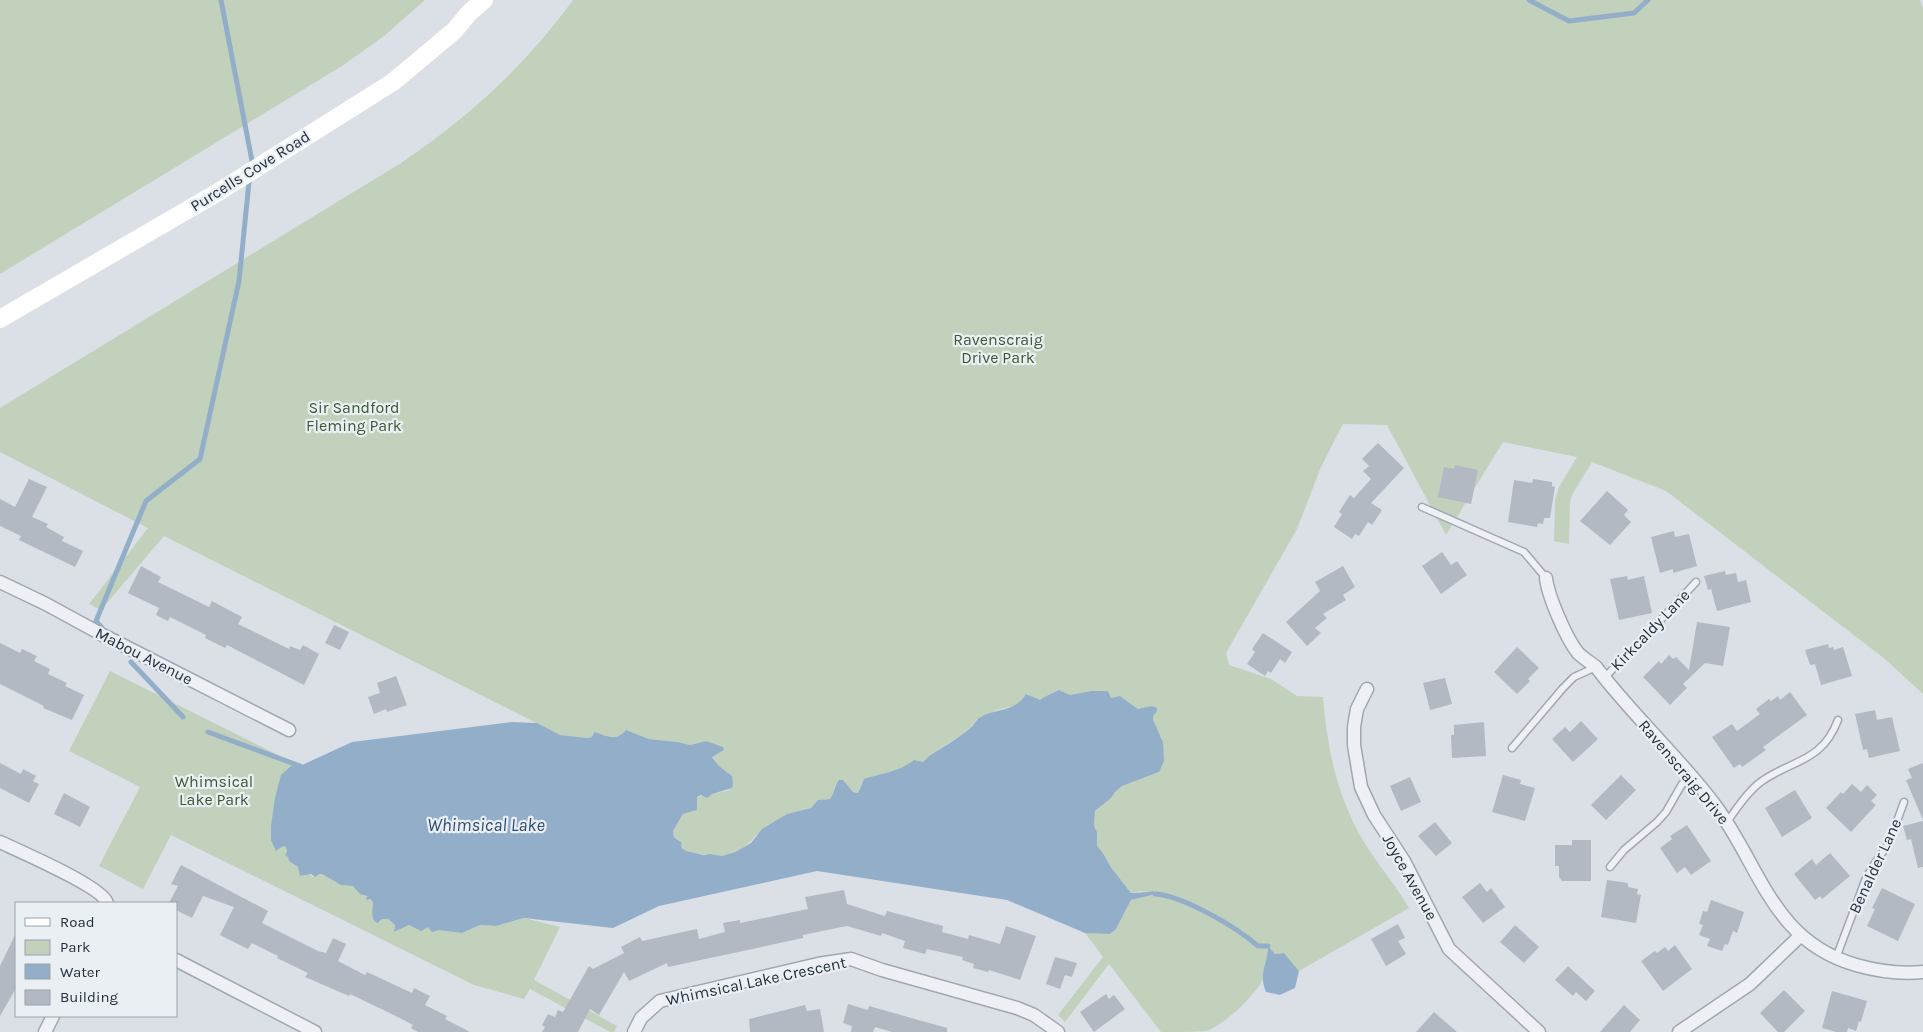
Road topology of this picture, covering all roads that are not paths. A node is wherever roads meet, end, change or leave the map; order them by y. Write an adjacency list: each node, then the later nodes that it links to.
1 (484, 0): 2 (main road, Purcells Cove Road)
2 (0, 319)
3 (1422, 507): 4 (lane)
4 (1546, 578): 7 (street, Ravenscraig Drive)
5 (0, 582): 11 (street, Mabou Avenue)
6 (1696, 582): 8 (lane, Kirkcaldy Lane)
7 (1596, 667): 8 (street, Ravenscraig Drive); 12 (lane)
8 (1605, 678): 13 (street, Ravenscraig Drive)
9 (1367, 689): 28 (street, Joyce Avenue)
10 (1838, 720): 15 (lane)
11 (289, 730)
12 (1512, 748)
13 (1694, 780): 15 (street, Ravenscraig Drive); 17 (lane)
14 (1904, 802): 20 (lane, Benalder Lane)
15 (1726, 822): 19 (street, Ravenscraig Drive)
16 (0, 842): 18 (street)
17 (1610, 867)
18 (106, 901)
19 (1800, 936): 20 (street, Ravenscraig Drive); 29 (street)
20 (1836, 958): 22 (street, Ravenscraig Drive)
21 (178, 961): 25 (street)
22 (1923, 972)
23 (52, 1017): 24 (street)
24 (45, 1032)
25 (315, 1032)
26 (634, 1032): 27 (street, Whimsical Lake Crescent)
27 (1058, 1032)
28 (1539, 1032)
29 (1679, 1032)

